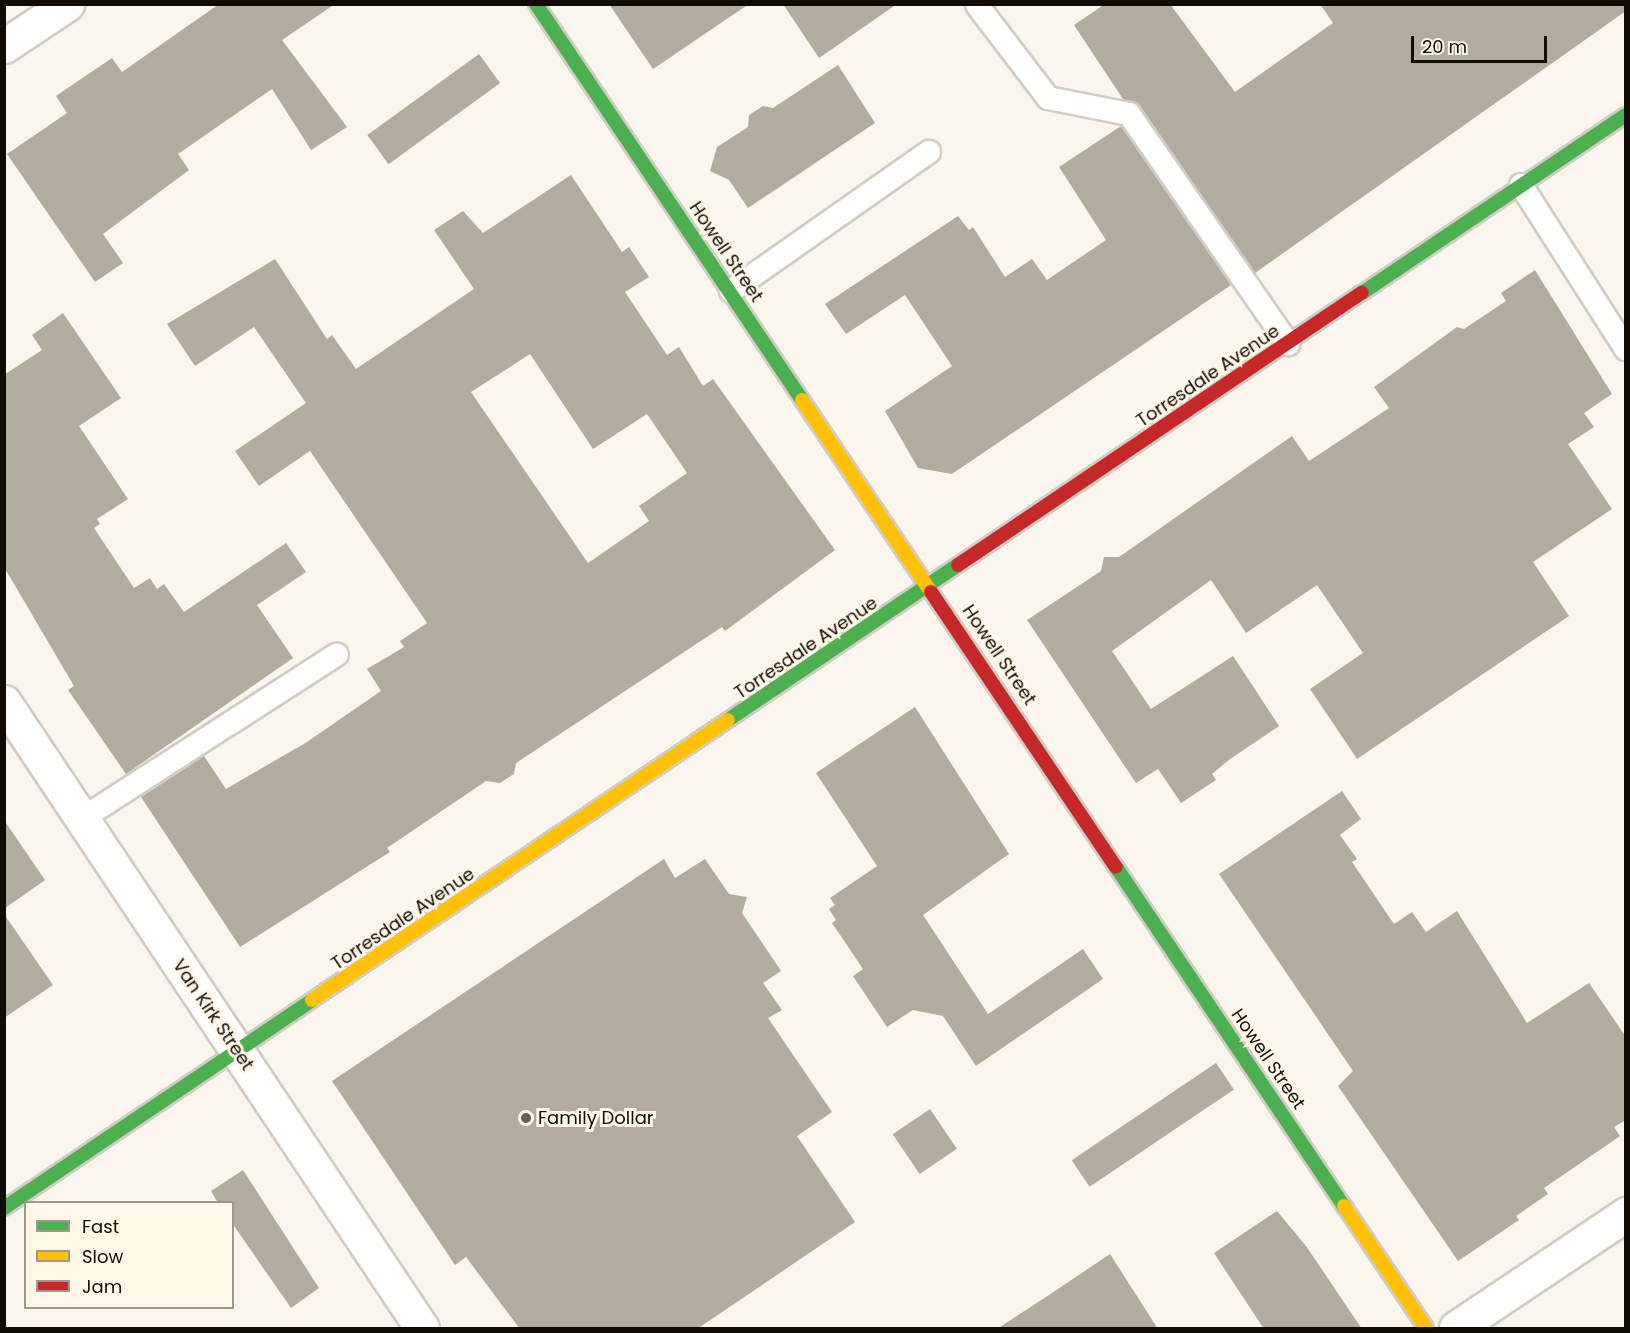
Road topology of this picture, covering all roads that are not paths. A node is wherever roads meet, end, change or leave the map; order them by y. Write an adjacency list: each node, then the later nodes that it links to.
1 (67, 4): 4 (street)
2 (536, 4): 8 (street, Howell Street)
3 (977, 5): 9 (lane)
4 (4, 46)
5 (1626, 115): 7 (street, Torresdale Avenue)
6 (929, 152): 8 (lane)
7 (1521, 185): 9 (street, Torresdale Avenue); 10 (lane)
8 (731, 291): 11 (street, Howell Street)
9 (1288, 344): 11 (street, Torresdale Avenue)
10 (1626, 349)
11 (931, 586): 15 (street, Torresdale Avenue); 19 (street, Howell Street)
12 (337, 654): 14 (lane)
13 (4, 702): 14 (street, Van Kirk Street)
14 (83, 818): 15 (street, Van Kirk Street)
15 (237, 1051): 16 (street, Torresdale Avenue); 18 (street, Van Kirk Street)
16 (4, 1208)
17 (1626, 1214): 20 (street)
18 (422, 1329)
19 (1426, 1329)
20 (1456, 1329)

